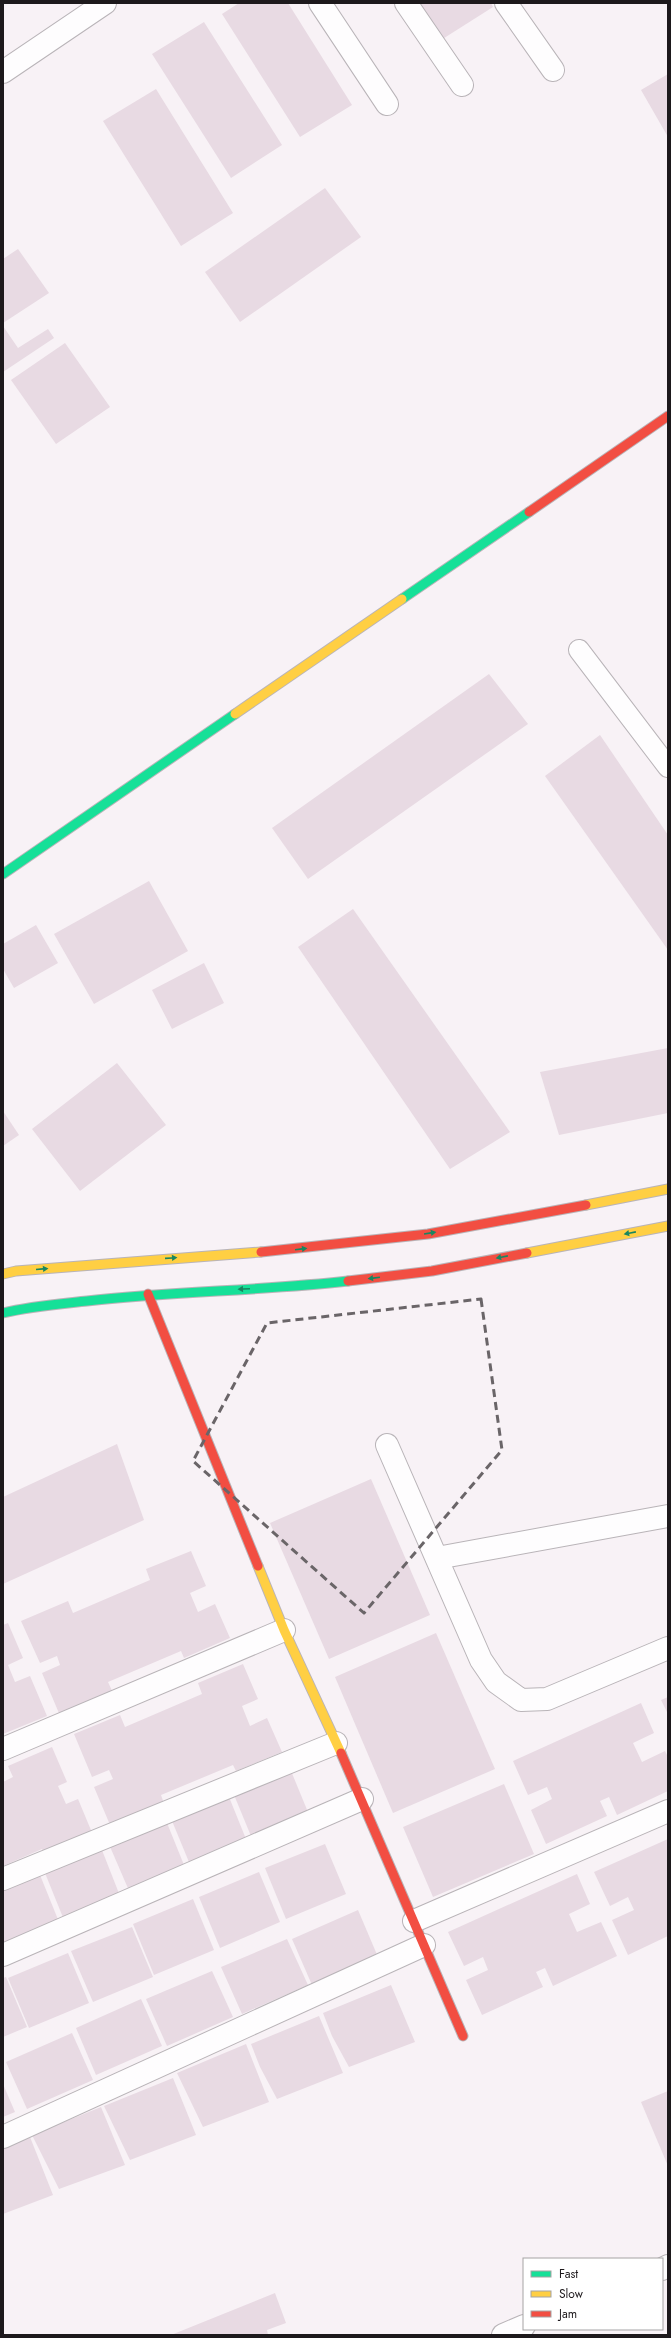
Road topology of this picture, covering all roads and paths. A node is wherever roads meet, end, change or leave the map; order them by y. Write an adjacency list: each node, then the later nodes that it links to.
1 (105, 3): 6 (street)
2 (320, 3): 8 (street)
3 (406, 3): 7 (street)
4 (506, 3): 5 (street)
5 (553, 70)
6 (3, 72)
7 (462, 85)
8 (387, 104)
9 (668, 416): 12 (street)
10 (579, 650): 11 (lane)
11 (668, 767)
12 (3, 874)
13 (668, 1189): 15 (street, one-way to 13)
14 (668, 1226): 16 (street, one-way to 16)
15 (3, 1274)
16 (148, 1294): 17 (street); 21 (street)
17 (3, 1313)
18 (387, 1445): 20 (street)
19 (668, 1516): 20 (street)
20 (437, 1558): 22 (street)
21 (284, 1630): 23 (street); 24 (street)
22 (668, 1648)
23 (336, 1743): 25 (street); 27 (street)
24 (3, 1750)
25 (362, 1799): 28 (street); 30 (street)
26 (668, 1811): 28 (street)
27 (3, 1879)
28 (414, 1921): 29 (street)
29 (424, 1946): 31 (street); 32 (street)
30 (3, 1955)
31 (463, 2036)
32 (3, 2137)
33 (523, 2326): 34 (street)
34 (503, 2335)

